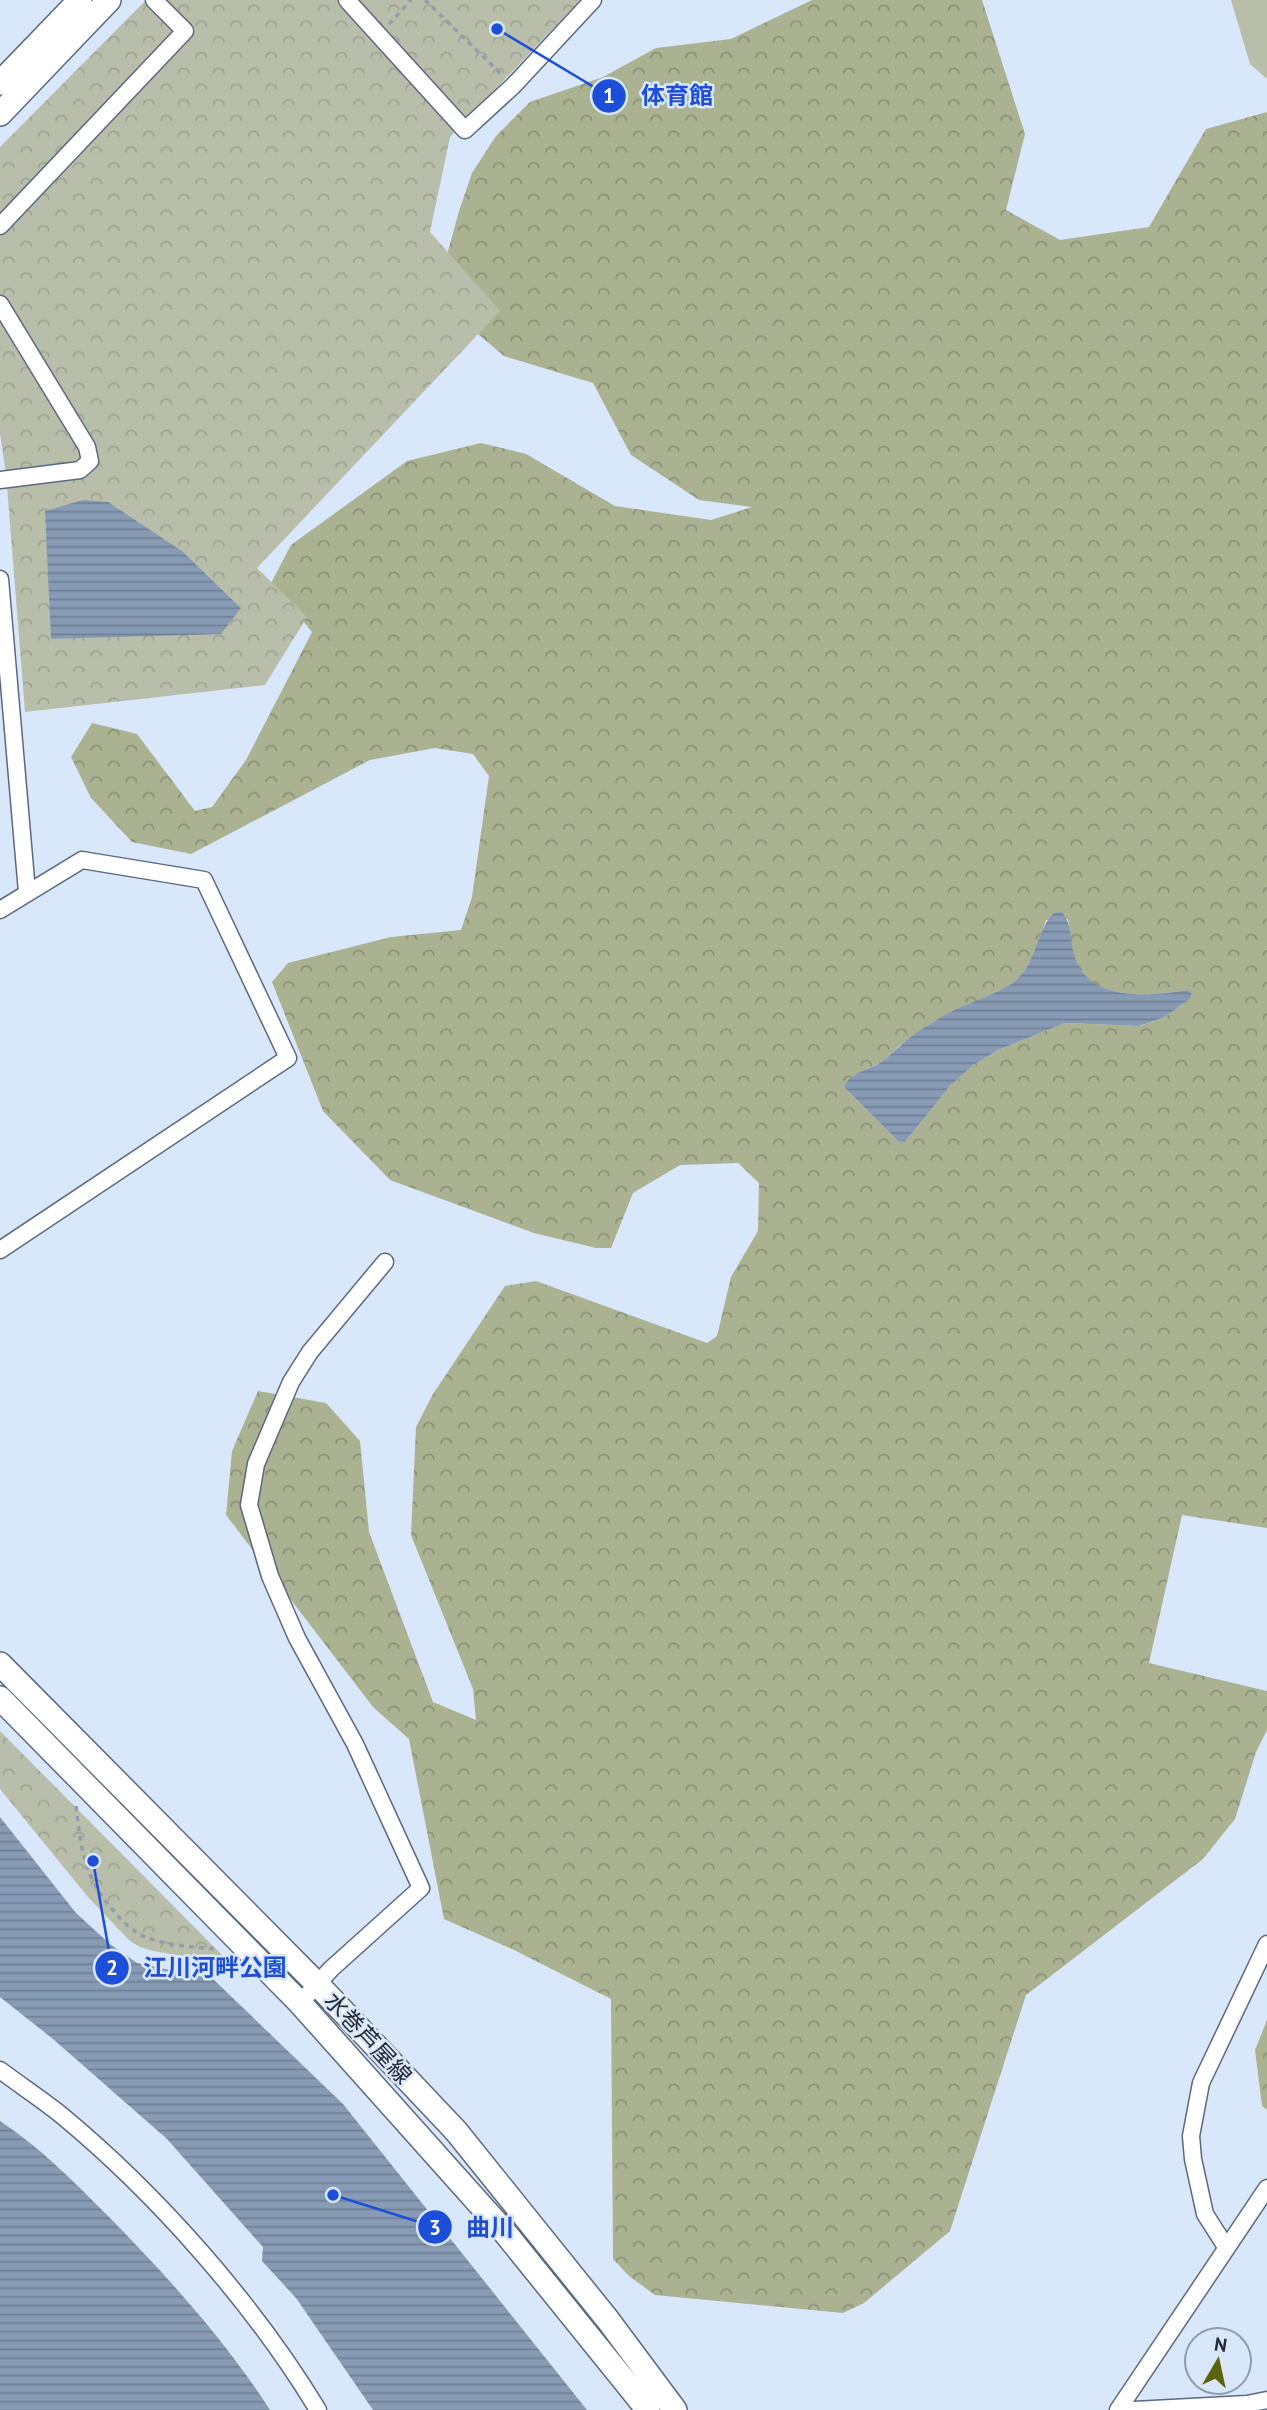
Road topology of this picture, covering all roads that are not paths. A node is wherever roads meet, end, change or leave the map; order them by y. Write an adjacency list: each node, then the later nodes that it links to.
1 (80, 0): 6 (main road)
2 (109, 0): 7 (main road)
3 (154, 0): 8 (street)
4 (346, 0): 5 (street)
5 (593, 0)
6 (0, 83)
7 (0, 114)
8 (0, 226)
9 (0, 304): 10 (street)
10 (0, 480)
11 (0, 579): 12 (street)
12 (5, 722): 13 (street)
13 (27, 892): 14 (street); 15 (street)
14 (0, 910)
15 (0, 1250)
16 (385, 1262): 24 (street)
17 (0, 1664): 19 (main road, 水巻芦屋線)
18 (0, 1698): 20 (main road, 水巻芦屋線)
19 (138, 1803): 20 (street); 21 (main road, 水巻芦屋線)
20 (122, 1822): 22 (main road, 水巻芦屋線)
21 (219, 1885): 22 (street); 24 (main road, 水巻芦屋線)
22 (200, 1902): 25 (main road, 水巻芦屋線)
23 (1267, 1944): 28 (street)
24 (317, 1984): 25 (street); 32 (main road, 水巻芦屋線)
25 (300, 2003): 31 (main road, 水巻芦屋線)
26 (0, 2070): 30 (street)
27 (1267, 2188): 28 (street)
28 (1226, 2247): 33 (street)
29 (1267, 2400): 34 (street)
30 (318, 2410)
31 (648, 2410)
32 (675, 2410)
33 (1118, 2410)
34 (1134, 2410)

